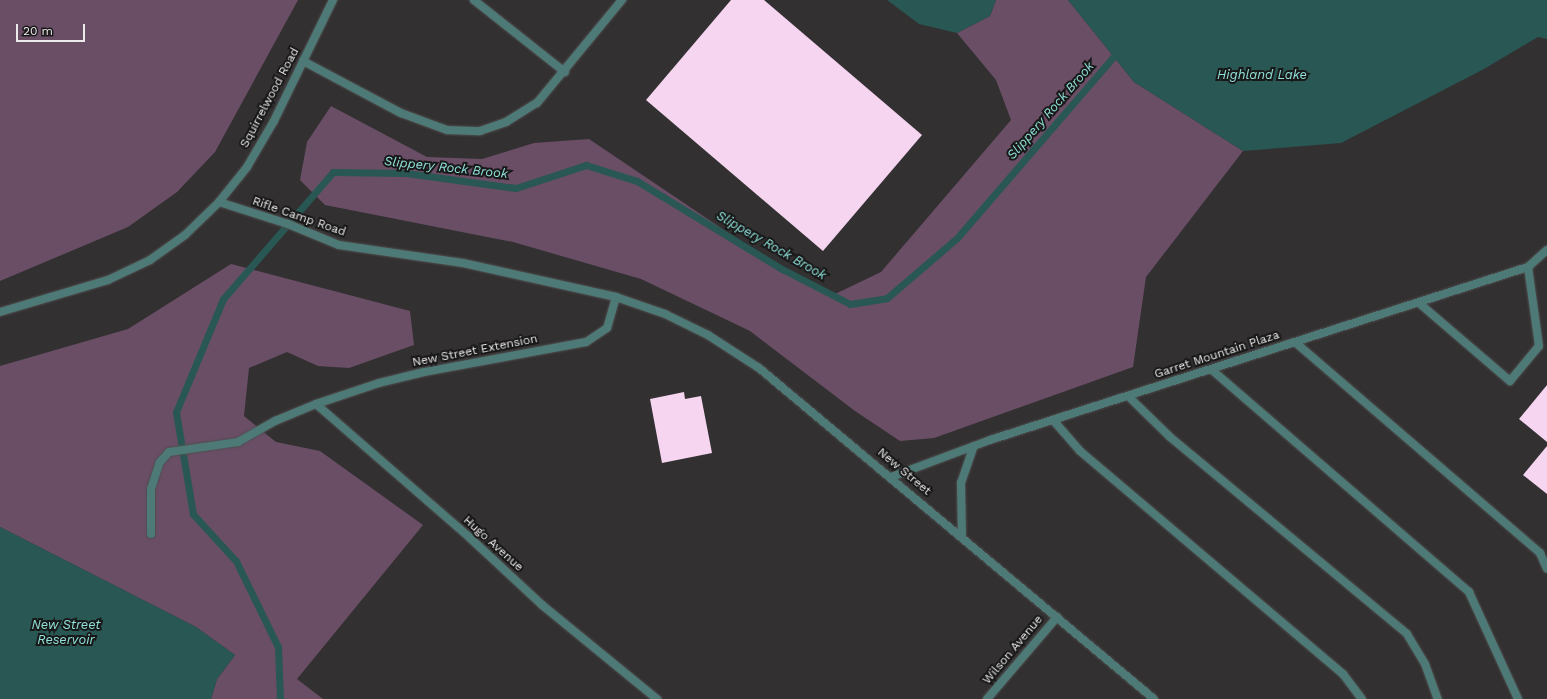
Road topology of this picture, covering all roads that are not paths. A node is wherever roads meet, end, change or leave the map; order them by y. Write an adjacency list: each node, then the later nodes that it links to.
1 (333, 0): 4 (street, Squirrelwood Road)
2 (474, 0): 5 (street)
3 (622, 0): 5 (street)
4 (303, 61): 5 (street); 6 (street, Squirrelwood Road)
5 (565, 72)
6 (219, 202): 9 (street, Rifle Camp Road); 11 (street)
7 (1547, 250): 8 (street, Garret Mountain Plaza)
8 (1528, 267): 10 (street, Garret Mountain Plaza); 10 (street)
9 (616, 297): 15 (street, New Street Extension); 18 (street, New Street)
10 (1419, 303): 12 (street, Garret Mountain Plaza)
11 (0, 312)
12 (1296, 343): 13 (street, Garret Mountain Plaza); 21 (street)
13 (1212, 370): 14 (street, Garret Mountain Plaza); 28 (street)
14 (1128, 396): 16 (street, Garret Mountain Plaza); 27 (street)
15 (316, 404): 19 (street, New Street Extension); 23 (street, Hugo Avenue)
16 (1053, 420): 17 (street, Garret Mountain Plaza); 26 (street)
17 (974, 446): 18 (street, Garret Mountain Plaza); 20 (street)
18 (890, 477): 20 (street, New Street)
19 (151, 534)
20 (962, 536): 22 (street, New Street)
21 (1547, 569)
22 (1056, 616): 24 (street, Wilson Avenue); 25 (street, New Street)
23 (657, 699)
24 (987, 699)
25 (1154, 699)
26 (1362, 699)
27 (1438, 699)
28 (1518, 699)

